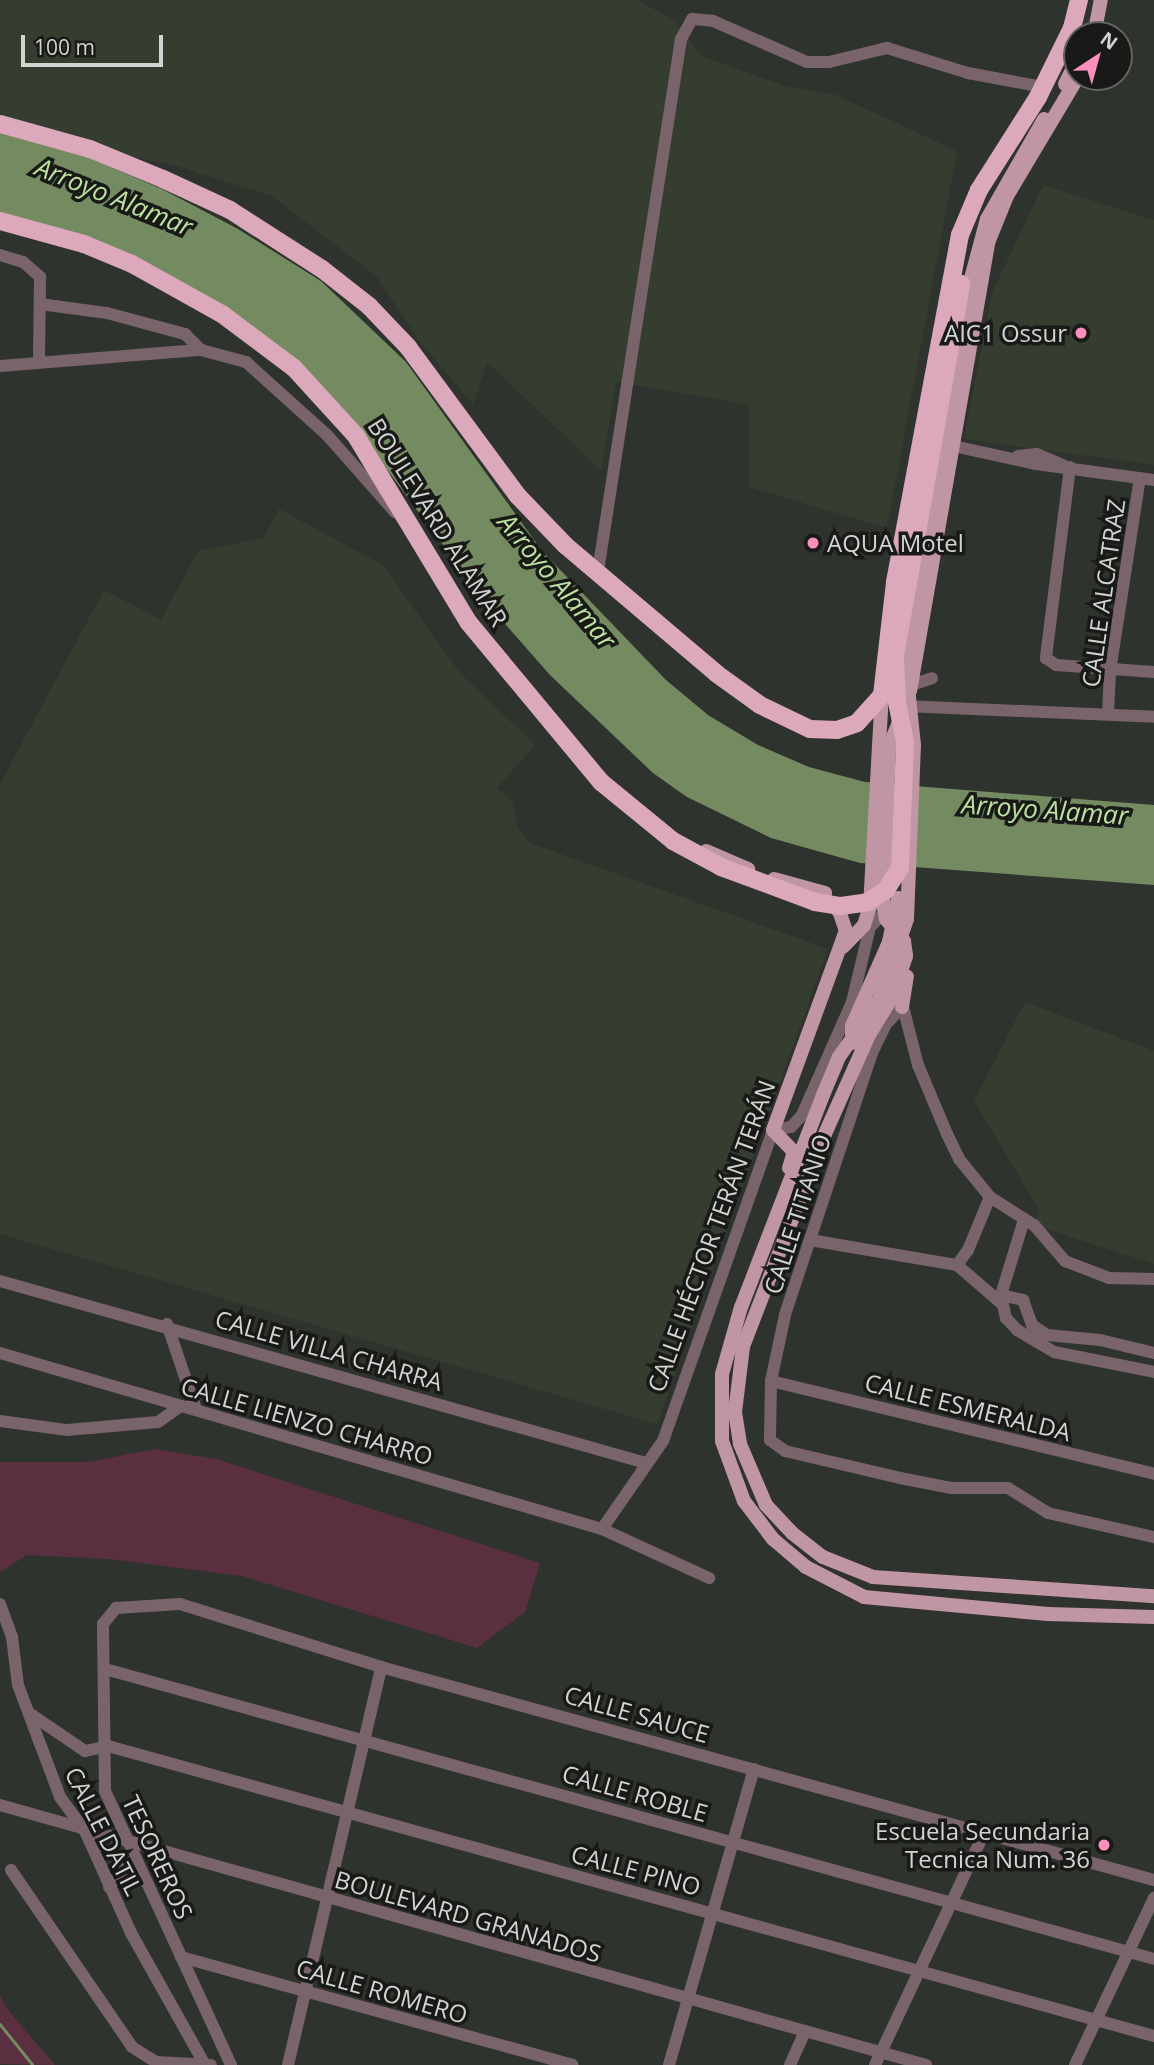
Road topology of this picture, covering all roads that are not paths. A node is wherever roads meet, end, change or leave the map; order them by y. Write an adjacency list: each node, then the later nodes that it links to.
1 (1079, 0): 9 (highway)
2 (1090, 0): 4 (highway); 5 (main road)
3 (1101, 0): 6 (main road)
4 (1083, 21)
5 (1088, 21)
6 (1097, 21)
7 (1063, 69): 14 (highway)
8 (1063, 84): 14 (main road)
9 (1043, 87): 19 (highway); 25 (street)
10 (1070, 91): 20 (main road)
11 (0, 124): 25 (highway)
12 (0, 221): 24 (highway, BOULEVARD ALAMAR)
13 (0, 256): 15 (street)
14 (965, 285): 36 (highway, bridge); 45 (main road, bridge)
15 (40, 304): 16 (street); 17 (street)
16 (201, 350): 17 (street); 24 (street)
17 (39, 363): 18 (street)
18 (0, 366)
19 (922, 440): 20 (street); 30 (highway)
20 (956, 446): 21 (street); 29 (main road)
21 (1067, 466): 22 (street); 26 (street)
22 (1140, 478): 23 (street); 26 (street, CALLE ALCATRAZ)
23 (1154, 480)
24 (403, 520): 39 (highway, BOULEVARD ALAMAR)
25 (598, 571): 30 (highway)
26 (1111, 671): 27 (street); 33 (street, CALLE ALCATRAZ)
27 (1154, 672)
28 (932, 678): 29 (street)
29 (911, 688): 31 (main road); 32 (street)
30 (882, 695): 35 (main road)
31 (905, 706): 32 (street); 35 (main road)
32 (926, 706): 33 (street)
33 (1108, 714): 34 (street)
34 (1154, 718)
35 (883, 770): 37 (main road)
36 (900, 868): 39 (highway, BOULEVARD ALAMAR, bridge); 45 (main road, bridge)
37 (879, 878): 38 (main road); 40 (main road)
38 (872, 891): 39 (main road); 41 (main road)
39 (816, 897): 42 (main road, CALLE HÉCTOR TERÁN TERÁN)
40 (884, 914): 41 (main road); 43 (main road); 44 (main road); 47 (street)
41 (866, 921): 42 (main road, CALLE HÉCTOR TERÁN TERÁN)
42 (843, 947): 47 (main road, CALLE HÉCTOR TERÁN TERÁN)
43 (898, 986): 44 (street); 46 (main road)
44 (902, 1007): 48 (street); 51 (street, CALLE TITANIO)
45 (852, 1037): 46 (main road); 50 (main road, bridge)
46 (853, 1072): 69 (main road)
47 (773, 1130): 50 (main road); 64 (street, CALLE HÉCTOR TERÁN TERÁN)
48 (990, 1197): 49 (street); 52 (street)
49 (1023, 1223): 53 (street); 55 (street)
50 (774, 1224): 72 (main road)
51 (810, 1240): 52 (street); 60 (street, CALLE TITANIO)
52 (957, 1265): 55 (street)
53 (1154, 1279)
54 (0, 1281): 56 (street, CALLE VILLA CHARRA)
55 (1001, 1299): 58 (street); 59 (street)
56 (166, 1324): 62 (street); 64 (street, CALLE VILLA CHARRA)
57 (0, 1353): 61 (street, CALLE LIENZO CHARRO)
58 (1154, 1353)
59 (1154, 1372)
60 (771, 1381): 65 (street, CALLE ESMERALDA); 67 (street, CALLE TITANIO)
61 (181, 1406): 62 (street, CALLE LIENZO CHARRO); 63 (street)
62 (197, 1409): 66 (street, CALLE LIENZO CHARRO)
63 (0, 1421)
64 (646, 1463): 66 (street, CALLE HÉCTOR TERÁN TERÁN)
65 (1154, 1474)
66 (603, 1529): 68 (street, CALLE LIENZO CHARRO)
67 (1154, 1536)
68 (709, 1578)
69 (1154, 1596)
70 (0, 1604): 75 (street, CALLE DATIL)
71 (108, 1613): 73 (street, CALLE SAUCE); 74 (street, TESOREROS)
72 (1154, 1617)
73 (381, 1667): 76 (street); 78 (street, CALLE SAUCE)
74 (105, 1669): 76 (street, CALLE ROBLE); 77 (street, TESOREROS)
75 (29, 1713): 77 (street, CALLE PINO); 81 (street, CALLE DATIL)
76 (363, 1740): 80 (street); 83 (street, CALLE ROBLE)
77 (108, 1746): 80 (street, CALLE PINO); 84 (street, TESOREROS)
78 (754, 1769): 82 (street, CALLE SAUCE); 83 (street)
79 (0, 1805): 81 (street, BOULEVARD GRANADOS)
80 (345, 1812): 88 (street); 91 (street, CALLE PINO)
81 (85, 1831): 84 (street, BOULEVARD GRANADOS); 87 (street, CALLE DATIL)
82 (984, 1833): 86 (street, CALLE SAUCE); 90 (street)
83 (733, 1842): 90 (street, CALLE ROBLE); 91 (street)
84 (132, 1849): 87 (street); 88 (street, BOULEVARD GRANADOS); 93 (street, TESOREROS)
85 (10, 1870): 102 (street)
86 (1154, 1880)
87 (109, 1887): 102 (street, CALLE DATIL)
88 (326, 1898): 96 (street); 97 (street, BOULEVARD GRANADOS)
89 (1154, 1898): 92 (street)
90 (951, 1903): 92 (street, CALLE ROBLE); 95 (street)
91 (712, 1913): 95 (street, CALLE PINO); 97 (street)
92 (1128, 1952): 94 (street, CALLE ROBLE); 98 (street)
93 (181, 1957): 96 (street, CALLE ROMERO); 103 (street, TESOREROS)
94 (1154, 1959)
95 (919, 1970): 98 (street, CALLE PINO); 101 (street)
96 (304, 1991): 104 (street); 105 (street, CALLE ROMERO)
97 (688, 1999): 99 (street, BOULEVARD GRANADOS); 106 (street)
98 (1096, 2020): 100 (street, CALLE PINO); 110 (street)
99 (805, 2031): 101 (street, BOULEVARD GRANADOS); 107 (street)
100 (1154, 2036)
101 (881, 2052): 108 (street); 109 (street, BOULEVARD GRANADOS)
102 (207, 2065)
103 (231, 2065)
104 (288, 2065)
105 (572, 2065)
106 (668, 2065)
107 (790, 2065)
108 (875, 2065)
109 (926, 2065)
110 (1075, 2065)

